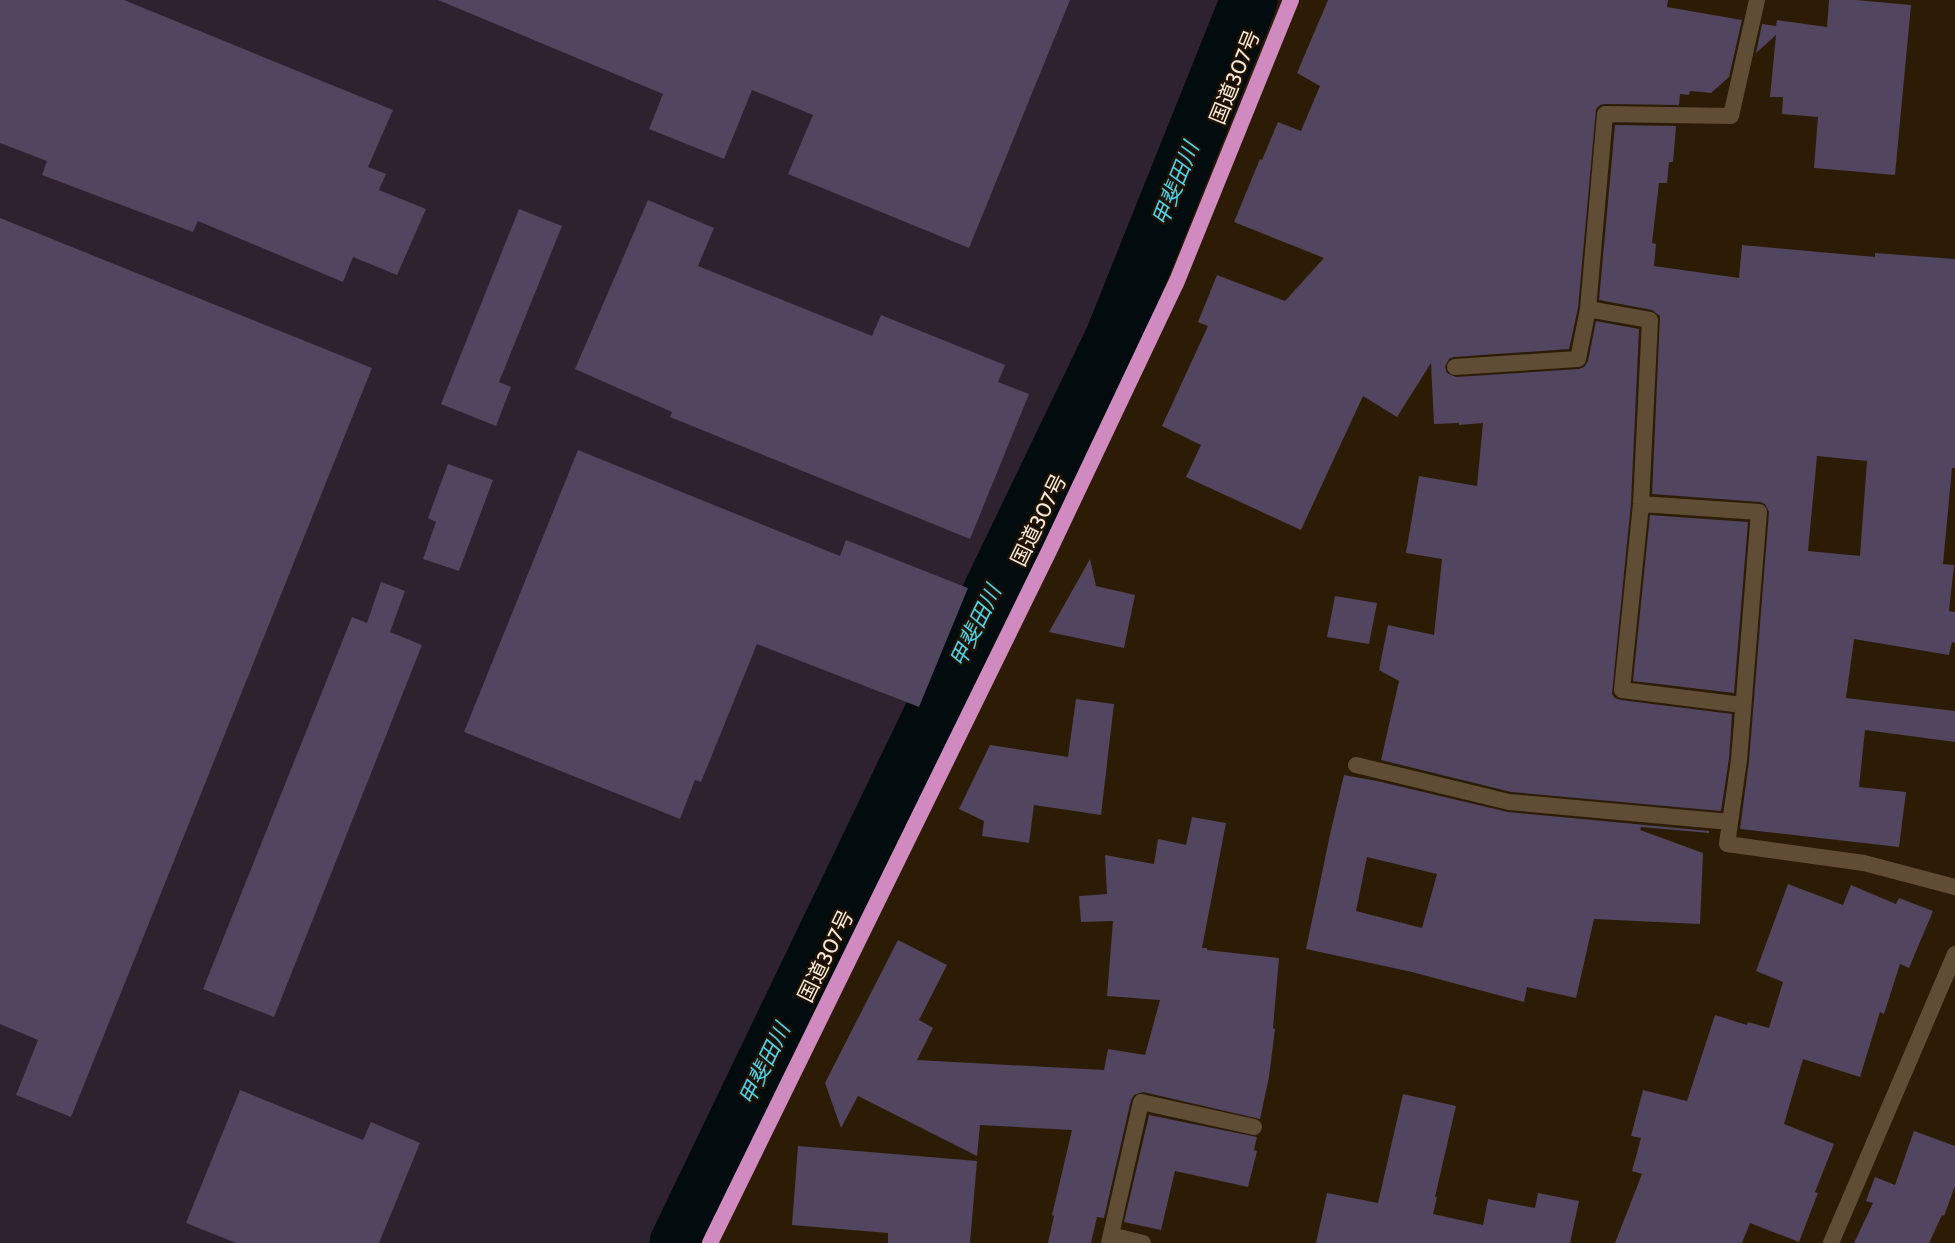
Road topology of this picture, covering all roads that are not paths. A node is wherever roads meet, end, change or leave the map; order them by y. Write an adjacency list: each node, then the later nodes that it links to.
1 (1291, 0): 13 (highway, 国道307号)
2 (1757, 0): 3 (street)
3 (1588, 309): 4 (street); 5 (street)
4 (1455, 367)
5 (1641, 504): 6 (street); 6 (street)
6 (1742, 705): 8 (street)
7 (1356, 765): 8 (street)
8 (1730, 822): 9 (street)
9 (1955, 887)
10 (1955, 954): 15 (street)
11 (1254, 1127): 12 (street)
12 (1110, 1239): 14 (street)
13 (710, 1243)
14 (1143, 1243)
15 (1831, 1243)

